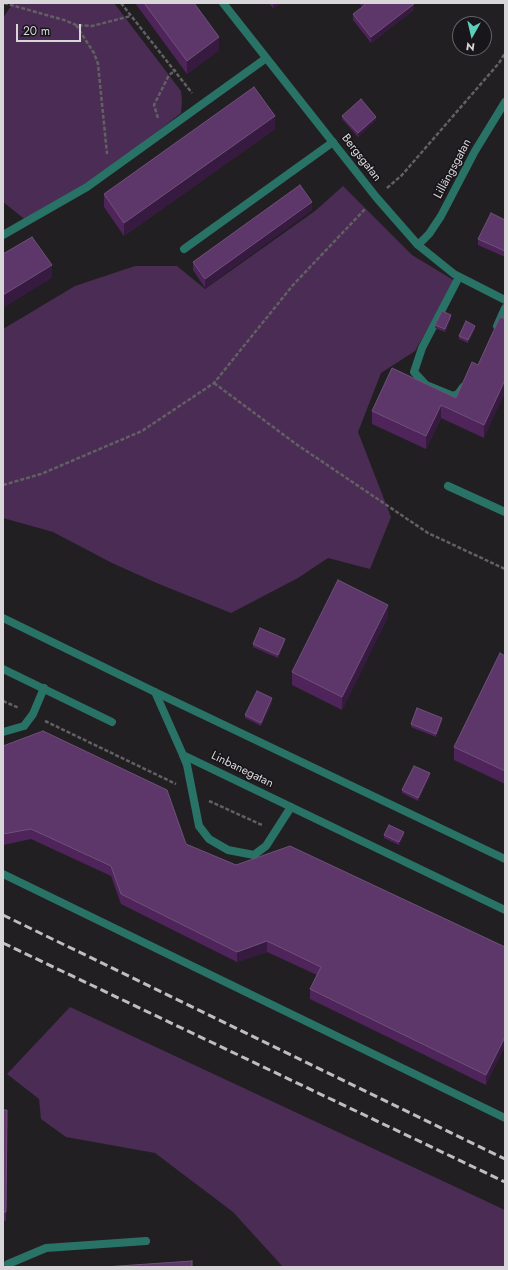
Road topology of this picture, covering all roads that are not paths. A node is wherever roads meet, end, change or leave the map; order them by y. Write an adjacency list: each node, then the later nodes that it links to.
1 (223, 3): 2 (street, Bergsgatan)
2 (265, 59): 4 (street, Bergsgatan); 5 (street)
3 (505, 102): 6 (street, Lillängsgatan)
4 (333, 142): 6 (street, Bergsgatan); 7 (street)
5 (3, 236)
6 (418, 245): 8 (street, Bergsgatan)
7 (184, 249)
8 (459, 277): 9 (street, Bergsgatan); 12 (street)
9 (505, 300)
10 (505, 308): 11 (street)
11 (494, 332)
12 (466, 383)
13 (448, 486): 14 (street)
14 (505, 512)
15 (3, 618): 18 (street)
16 (3, 669): 17 (street)
17 (44, 688): 19 (street); 20 (street)
18 (155, 692): 21 (street); 23 (street)
19 (112, 722)
20 (3, 732)
21 (183, 755): 22 (street, Linbanegatan); 22 (street)
22 (291, 806): 25 (street, Linbanegatan)
23 (505, 859)
24 (3, 874): 26 (street)
25 (505, 910)
26 (505, 1118)
27 (146, 1241): 28 (street)
28 (6, 1264)

